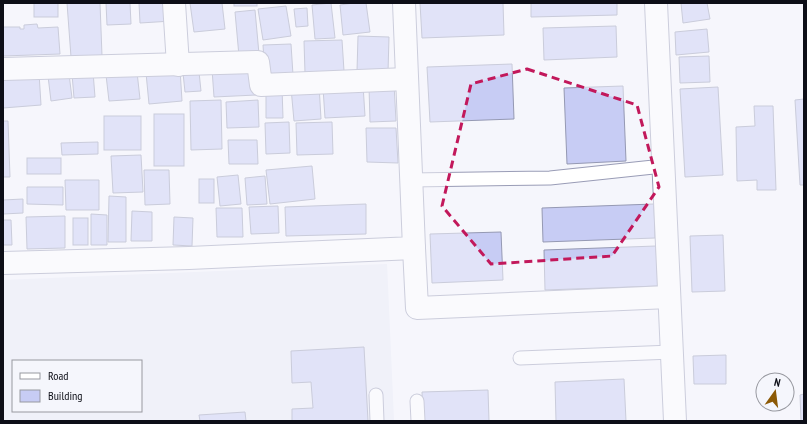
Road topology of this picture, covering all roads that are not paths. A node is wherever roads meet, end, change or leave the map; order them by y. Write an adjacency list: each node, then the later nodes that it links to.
1 (174, 3): 4 (street)
2 (404, 3): 6 (street)
3 (656, 3): 7 (street)
4 (178, 65): 5 (street); 6 (street)
5 (3, 69)
6 (407, 79): 8 (street)
7 (663, 166): 8 (lane); 11 (street)
8 (411, 180): 9 (street)
9 (414, 248): 10 (street); 11 (street)
10 (3, 262)
11 (669, 297): 12 (street)
12 (672, 352): 13 (lane); 18 (street)
13 (520, 358)
14 (376, 395): 16 (lane)
15 (417, 401): 17 (lane)
16 (377, 421)
17 (418, 421)
18 (675, 421)

